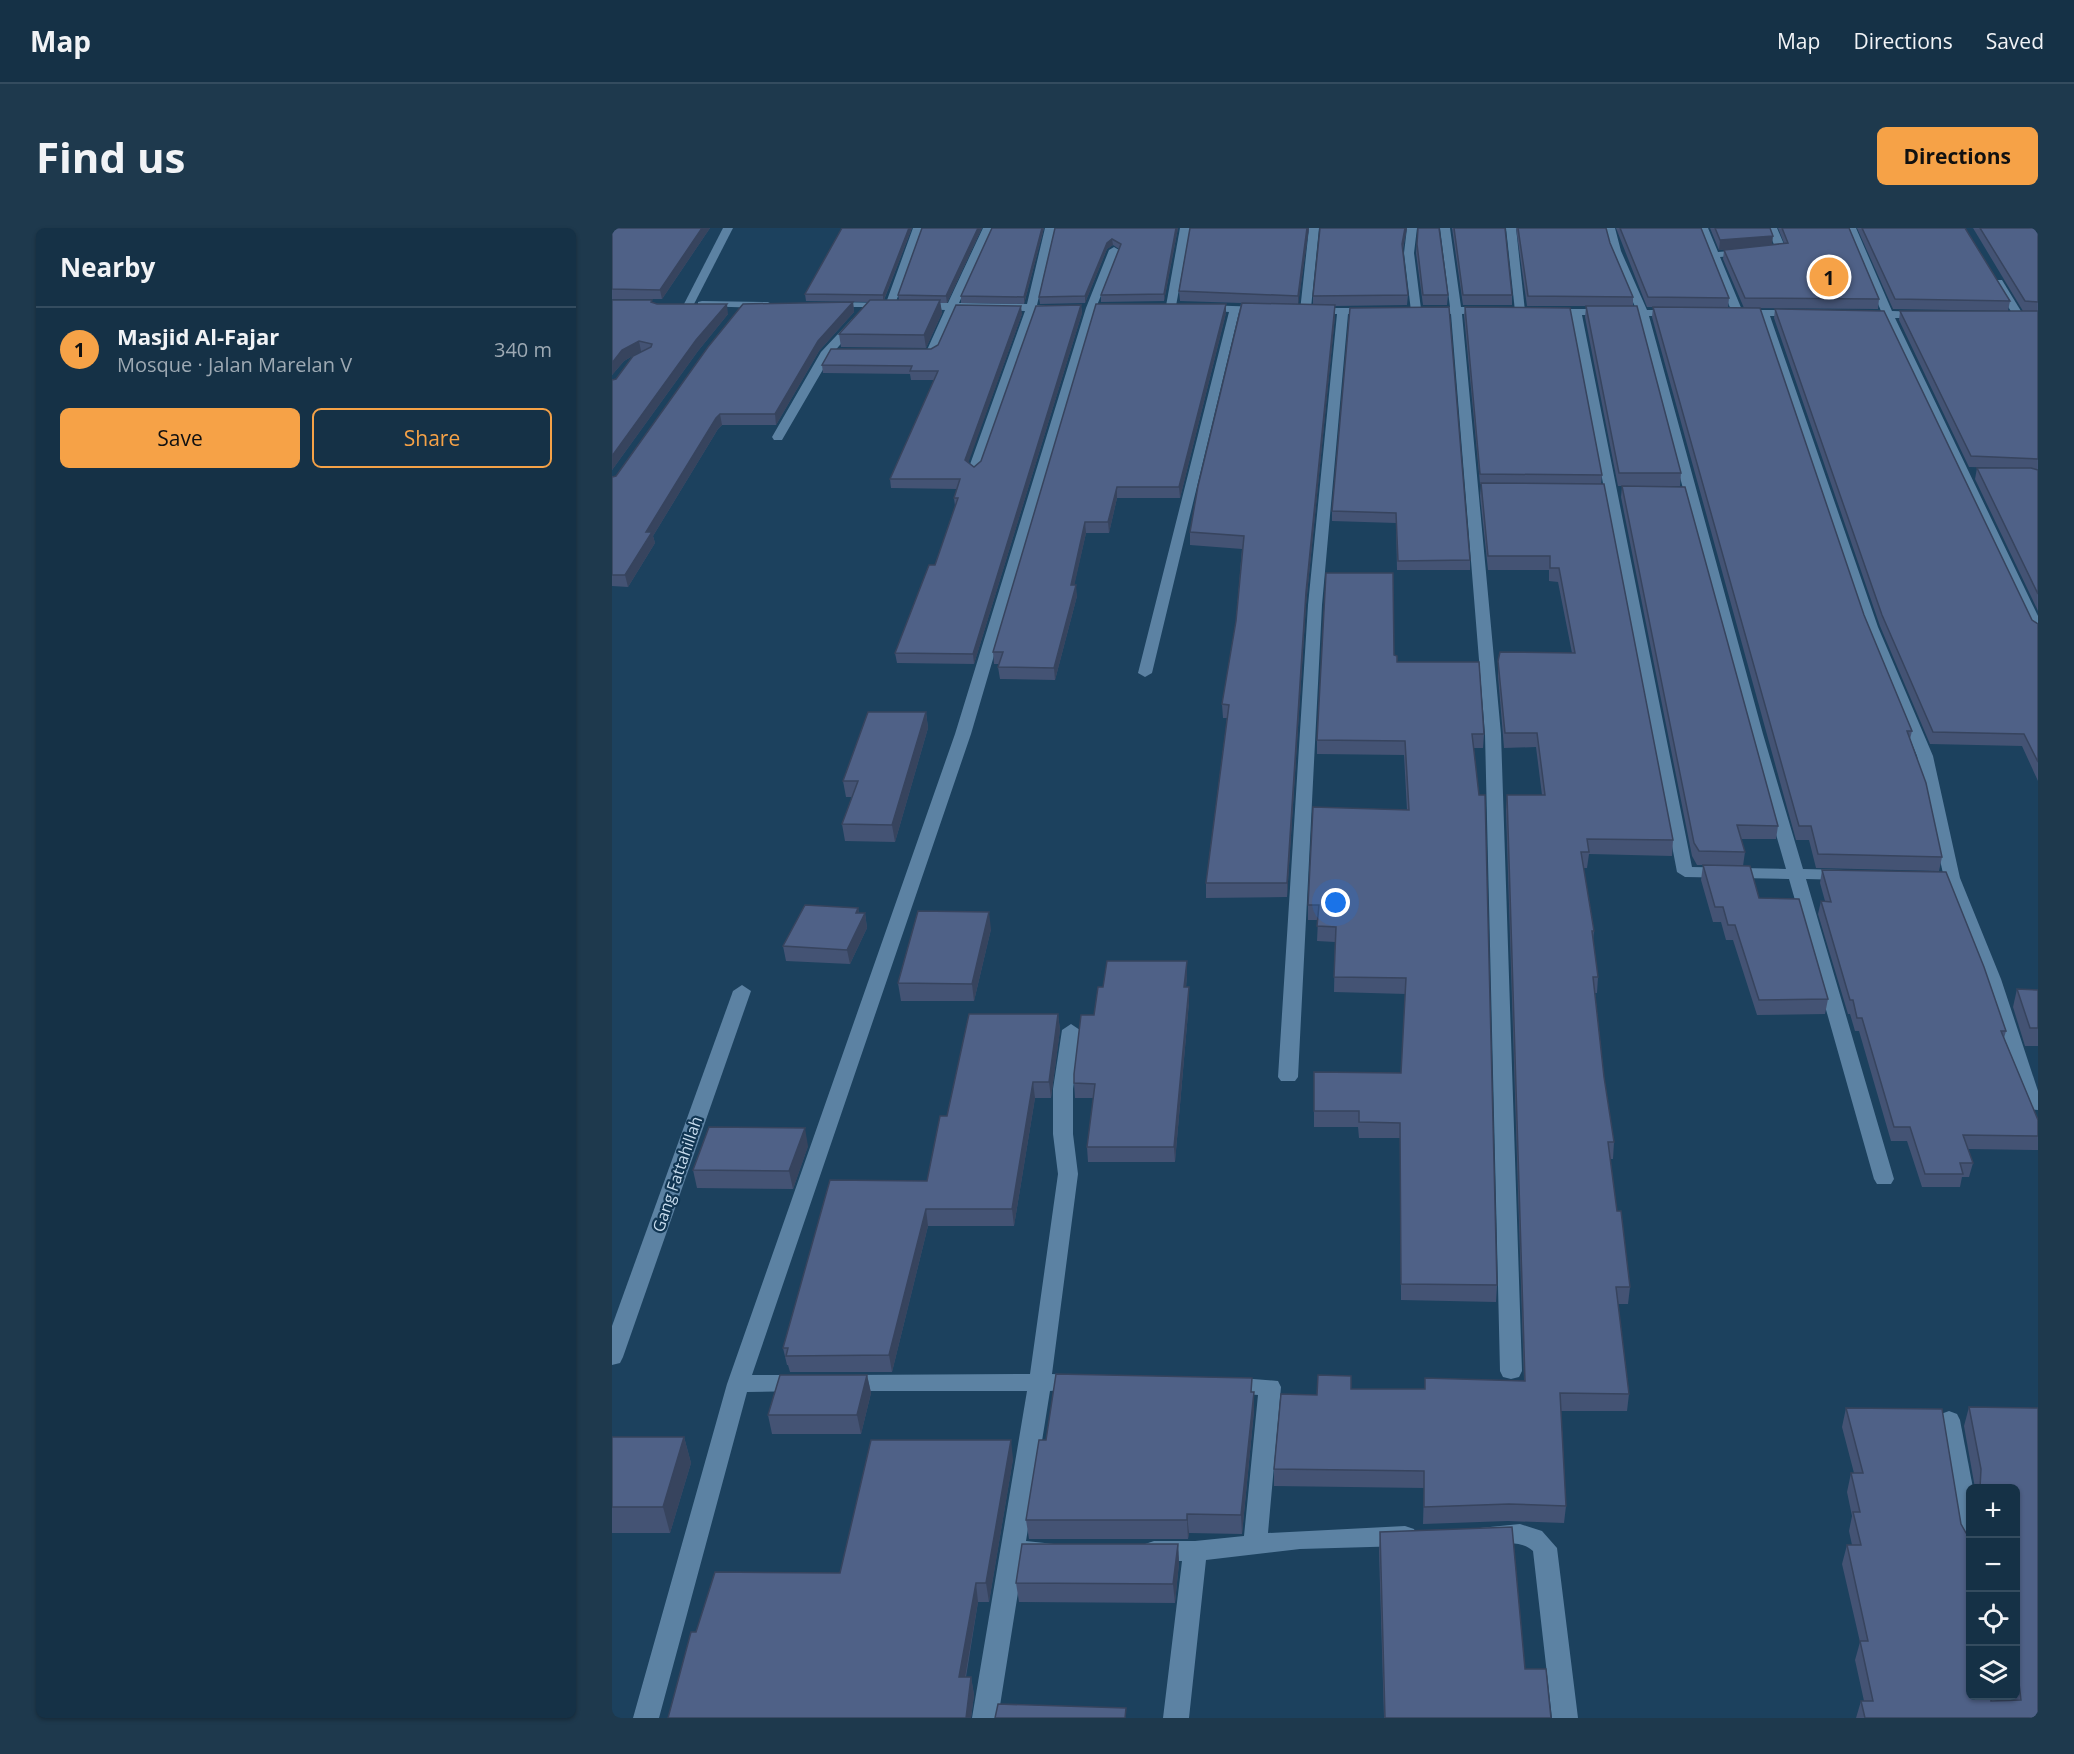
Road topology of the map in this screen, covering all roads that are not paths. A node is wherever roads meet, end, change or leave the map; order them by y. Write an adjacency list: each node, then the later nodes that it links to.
1 (728, 228): 17 (street)
2 (918, 228): 20 (street)
3 (988, 228): 22 (street)
4 (1050, 228): 24 (street)
5 (1185, 228): 25 (street)
6 (1314, 228): 27 (street)
7 (1412, 228): 28 (street)
8 (1445, 228): 28 (street)
9 (1510, 228): 30 (street)
10 (1610, 228): 32 (street)
11 (1703, 228): 15 (street)
12 (1772, 228): 15 (street)
13 (1851, 228): 37 (street)
14 (1114, 250): 57 (street)
15 (1713, 255): 34 (street)
16 (1989, 267): 39 (street)
17 (743, 305): 18 (street); 40 (street)
18 (776, 305)
19 (820, 305): 21 (street)
20 (890, 305): 21 (street); 22 (street)
21 (869, 306): 42 (street)
22 (952, 308): 24 (street); 41 (street)
23 (1067, 308): 24 (street)
24 (1031, 309): 43 (street)
25 (1235, 309): 26 (street); 45 (street)
26 (1270, 310)
27 (1343, 310): 29 (street); 50 (street)
28 (1456, 310): 30 (street); 54 (street)
29 (1385, 311)
30 (1509, 311): 31 (street)
31 (1576, 312): 32 (street); 46 (street)
32 (1643, 313): 33 (street); 46 (street)
33 (1690, 313)
34 (1764, 313): 35 (street); 51 (street)
35 (1812, 313)
36 (1848, 314): 37 (street)
37 (1888, 314): 38 (street); 44 (street)
38 (1935, 315)
39 (2018, 316)
40 (730, 321)
41 (896, 353)
42 (778, 437)
43 (974, 470)
44 (2038, 631)
45 (1146, 673)
46 (1796, 873): 47 (street); 52 (street)
47 (1863, 875)
48 (742, 990): 53 (street, Gang Fattahillah)
49 (1071, 1030): 55 (street)
50 (1288, 1077)
51 (2033, 1105)
52 (1884, 1179)
53 (612, 1358)
54 (1510, 1371)
55 (1040, 1381): 56 (street); 57 (street); 64 (street)
56 (1097, 1383)
57 (738, 1384): 70 (street)
58 (1212, 1386): 63 (street)
59 (1949, 1420): 62 (street)
60 (1466, 1535): 72 (street)
61 (1430, 1536): 63 (street)
62 (1970, 1538)
63 (1255, 1544): 67 (street)
64 (1011, 1551): 65 (street); 71 (street)
65 (1068, 1551)
66 (1126, 1551): 67 (street)
67 (1195, 1551): 69 (street)
68 (1998, 1700): 73 (street)
69 (1177, 1714)
70 (646, 1718)
71 (985, 1718)
72 (1565, 1718)
73 (2000, 1718)

